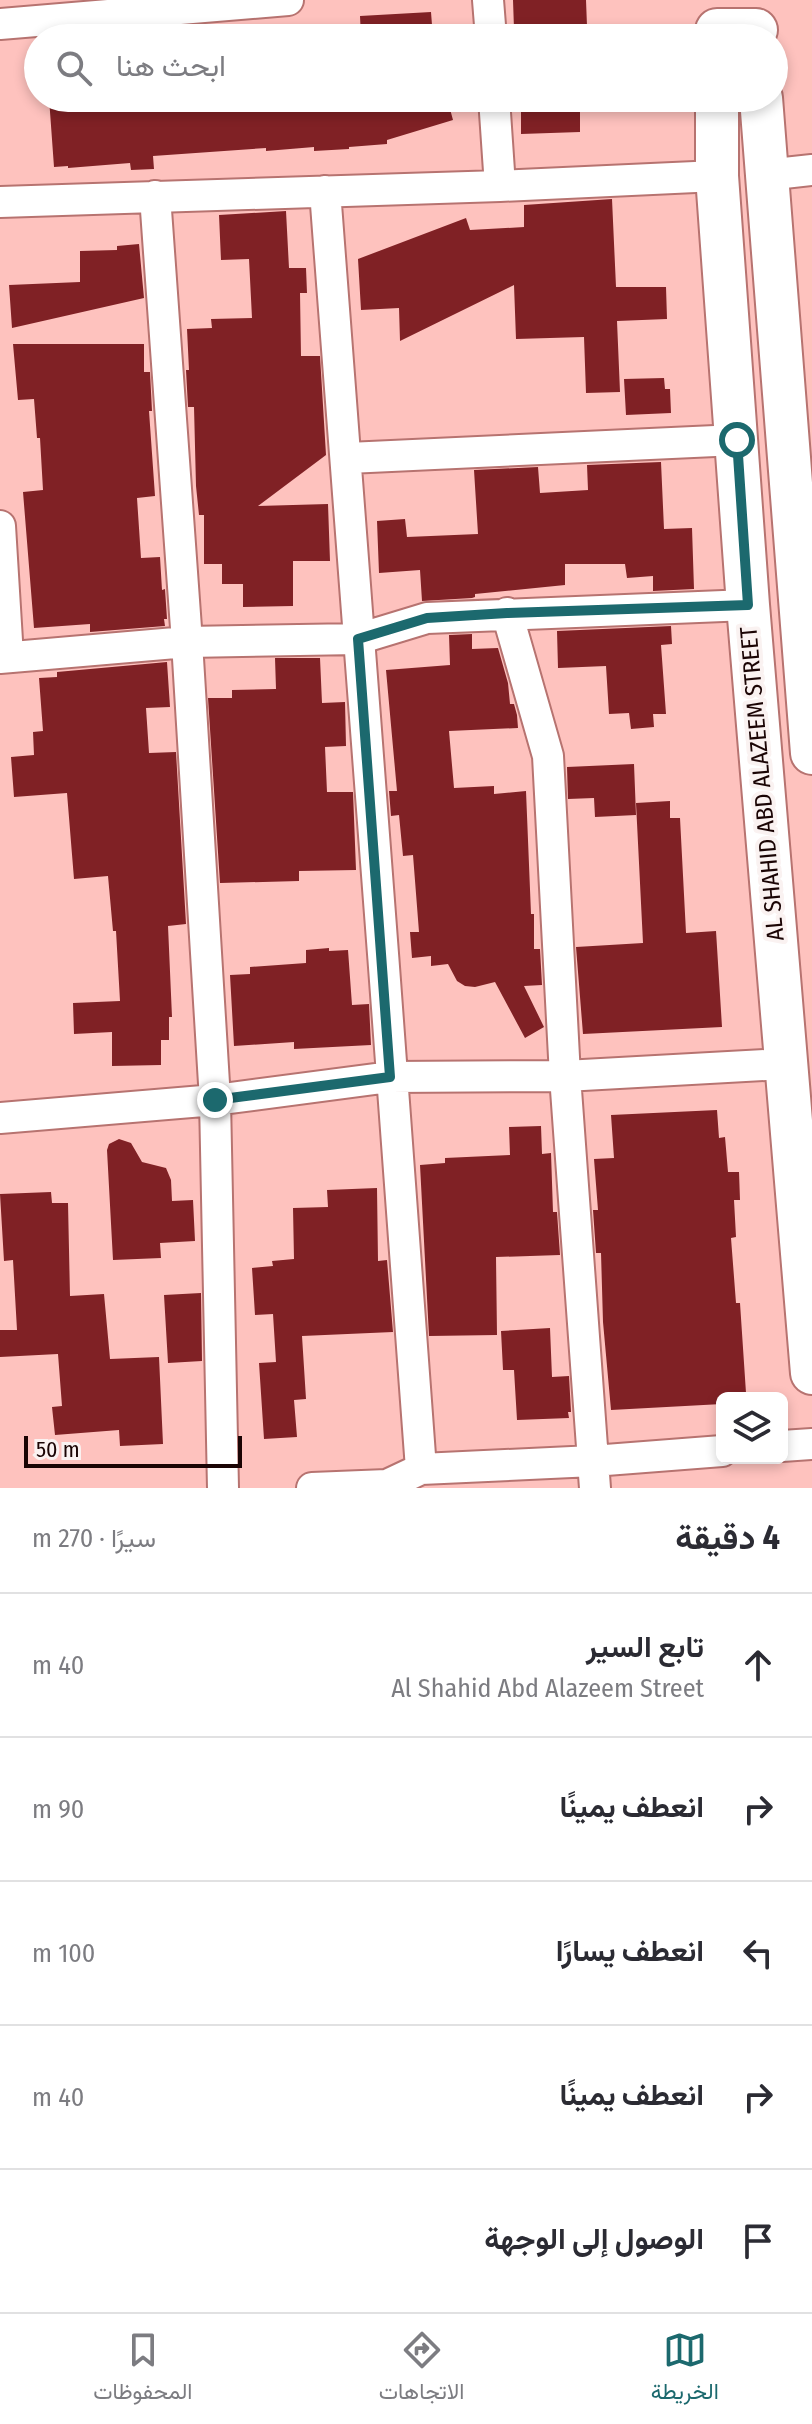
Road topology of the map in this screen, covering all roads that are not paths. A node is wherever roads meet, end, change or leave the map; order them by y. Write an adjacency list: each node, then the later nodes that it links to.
1 (288, 0): 3 (street)
2 (488, 0): 4 (street)
3 (0, 24)
4 (490, 24)
5 (495, 112): 11 (street)
6 (717, 112): 10 (main road, AL SHAHID ABD ALAZEEM STREET)
7 (762, 112): 9 (main road)
8 (812, 170): 9 (street)
9 (766, 175): 19 (main road)
10 (717, 176): 11 (street); 15 (main road, AL SHAHID ABD ALAZEEM STREET)
11 (500, 186): 12 (street)
12 (325, 191): 13 (street); 16 (street)
13 (155, 196): 14 (street); 22 (street)
14 (0, 202)
15 (737, 440): 16 (street); 18 (main road, AL SHAHID ABD ALAZEEM STREET)
16 (348, 458): 21 (street)
17 (0, 526): 23 (street)
18 (748, 605): 20 (street); 25 (main road, AL SHAHID ABD ALAZEEM STREET)
19 (806, 606): 24 (main road)
20 (507, 613): 21 (street); 26 (street)
21 (358, 639): 22 (street); 27 (street)
22 (187, 642): 23 (street); 28 (street)
23 (4, 657)
24 (812, 753)
25 (784, 1064): 26 (street); 30 (main road, AL SHAHID ABD ALAZEEM STREET)
26 (565, 1076): 27 (street); 36 (street)
27 (390, 1077): 28 (street); 35 (street)
28 (215, 1100): 29 (street); 38 (street)
29 (0, 1118)
30 (810, 1305): 31 (main road, AL SHAHID ABD ALAZEEM STREET)
31 (812, 1373)
32 (812, 1444): 33 (street)
33 (788, 1446)
34 (716, 1452): 36 (street)
35 (421, 1469): 36 (street); 37 (street)
36 (594, 1474)
37 (388, 1487): 39 (street)
38 (223, 1488)
39 (312, 1488)

